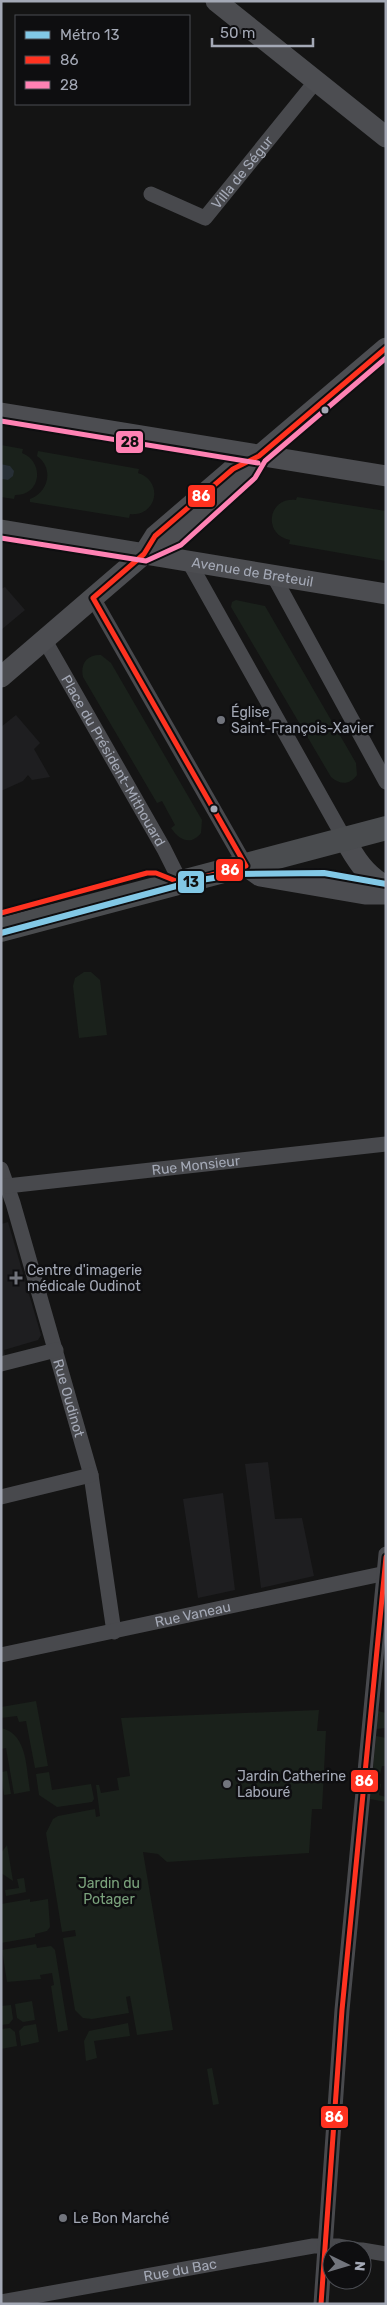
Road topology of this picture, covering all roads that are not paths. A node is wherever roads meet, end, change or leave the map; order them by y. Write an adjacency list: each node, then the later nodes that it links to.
1 (216, 1): 2 (street)
2 (316, 81): 3 (street); 4 (street, Villa de Ségur)
3 (386, 138)
4 (152, 194)
5 (386, 348): 7 (street)
6 (1, 413): 7 (street)
7 (259, 456): 8 (street); 10 (street)
8 (386, 476)
9 (1, 530): 10 (street, Avenue de Breteuil)
10 (144, 554): 11 (street, Avenue de Breteuil); 14 (street)
11 (189, 562): 12 (street, Avenue de Breteuil); 19 (street)
12 (272, 575): 13 (street, Avenue de Breteuil); 17 (street)
13 (386, 594)
14 (93, 598): 15 (street); 20 (street)
15 (44, 639): 16 (street); 21 (street, Place du Président-Mithouard)
16 (1, 677)
17 (386, 782)
18 (386, 828): 19 (main road)
19 (344, 838): 20 (main road); 22 (street)
20 (246, 866): 21 (main road); 23 (street)
21 (181, 883): 24 (main road)
22 (386, 886)
23 (386, 894)
24 (1, 930)
25 (386, 1144): 27 (street, Rue Monsieur)
26 (1, 1169): 27 (street, Rue Oudinot)
27 (7, 1186): 28 (street, Rue Oudinot)
28 (56, 1350): 29 (street); 30 (street, Rue Oudinot)
29 (1, 1364)
30 (91, 1475): 31 (street); 34 (street, Rue Oudinot)
31 (1, 1497)
32 (386, 1554): 33 (street)
33 (384, 1573): 34 (street, Rue Vaneau); 36 (street)
34 (114, 1632): 35 (street, Rue Vaneau)
35 (1, 1655)
36 (325, 2240)
37 (322, 2247): 41 (street, Rue du Bac)
38 (372, 2252): 39 (street, Rue du Bac)
39 (386, 2254)
40 (322, 2281): 42 (street)
41 (1, 2302)
42 (320, 2304)

